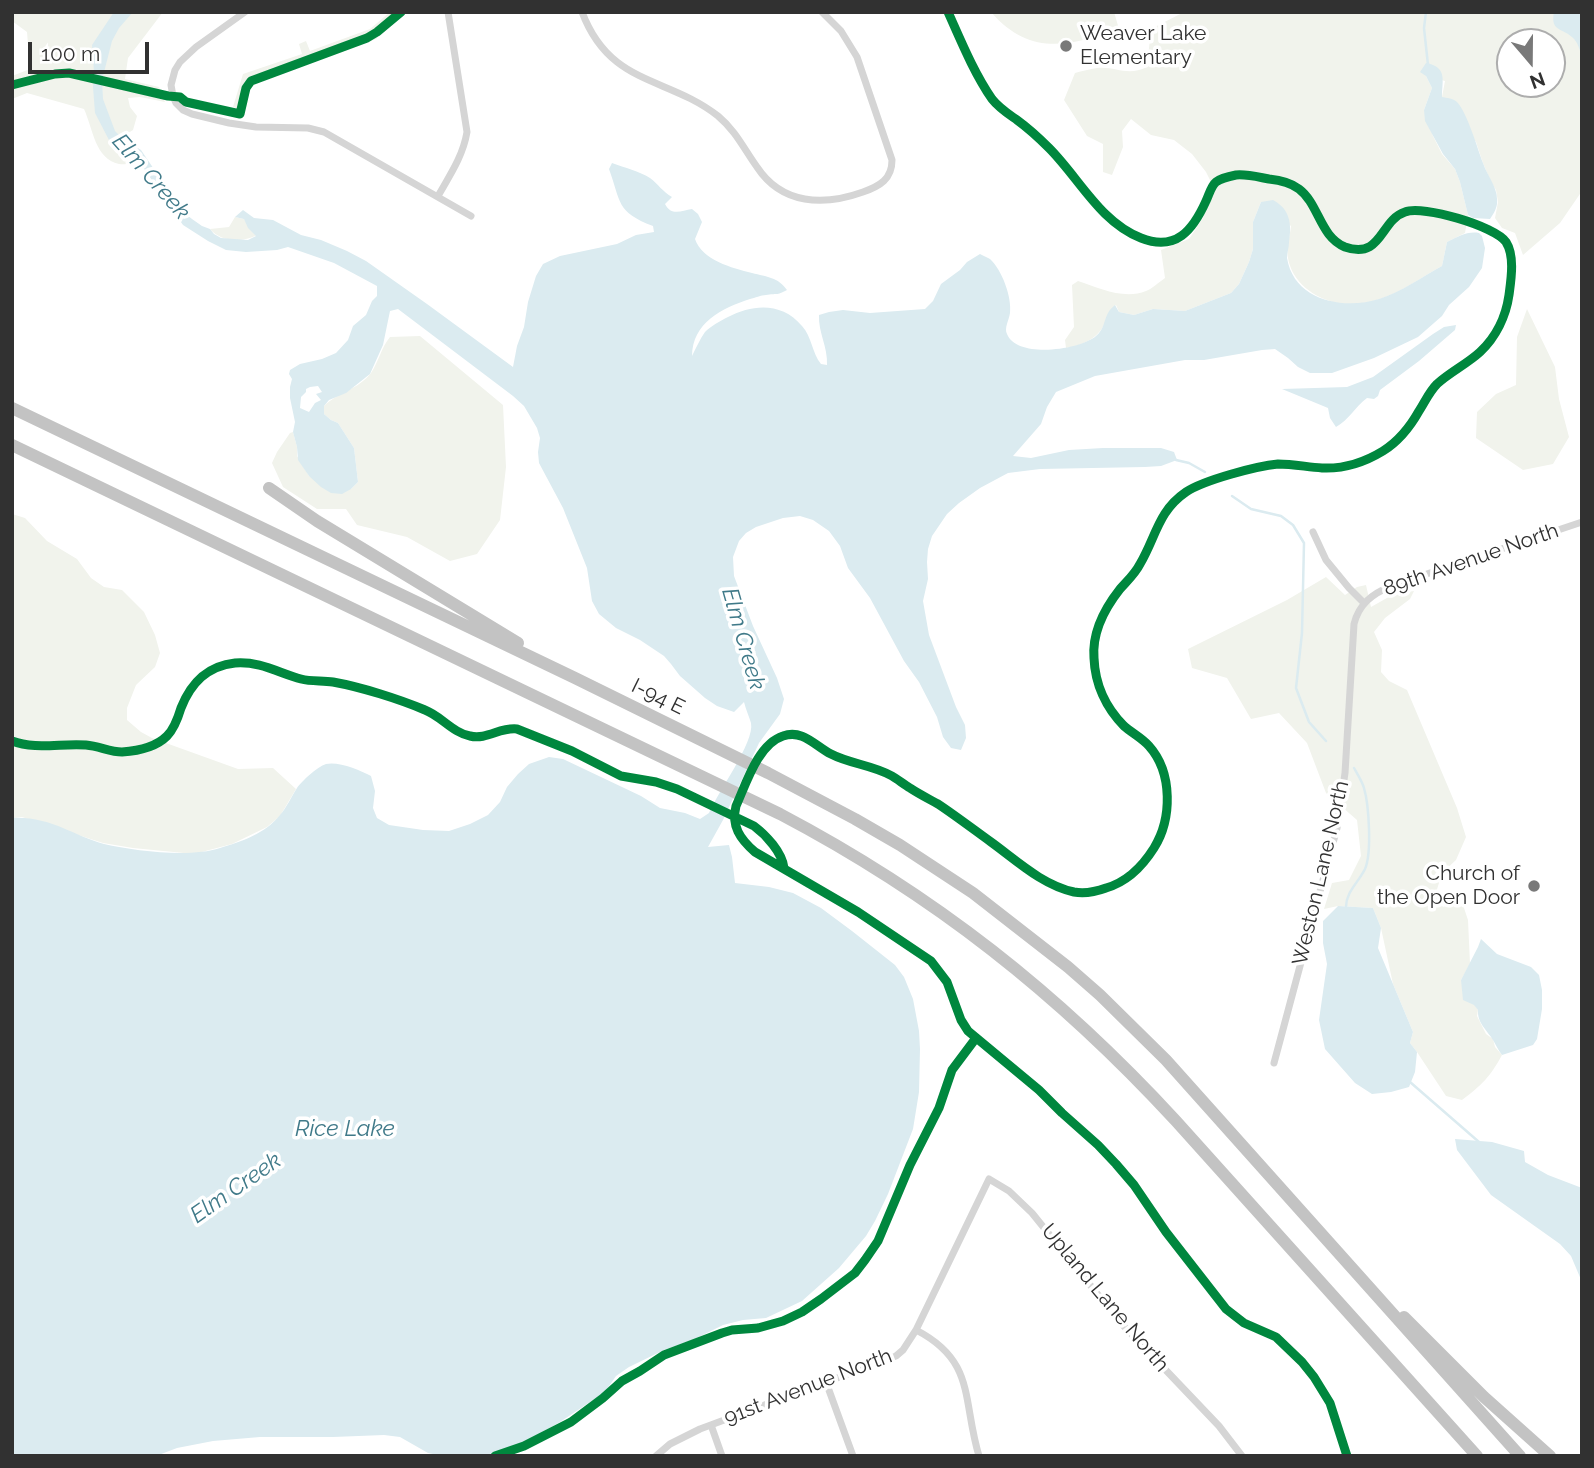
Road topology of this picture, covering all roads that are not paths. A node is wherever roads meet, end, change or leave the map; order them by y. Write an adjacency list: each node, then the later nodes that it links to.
1 (246, 12): 5 (street)
2 (448, 12): 5 (street)
3 (582, 12): 4 (street)
4 (822, 12)
5 (438, 196): 6 (street)
6 (471, 216)
7 (12, 408): 13 (highway)
8 (12, 444): 19 (highway)
9 (269, 488): 13 (highway)
10 (1582, 522): 12 (street, 89th Avenue North)
11 (1312, 532): 12 (street)
12 (1364, 603): 14 (street, Weston Lane North)
13 (575, 678): 16 (highway, I-94 E)
14 (1274, 1063)
15 (989, 1179): 17 (street, 91st Avenue North); 25 (street, Upland Lane North)
16 (1370, 1286): 28 (highway); 29 (highway)
17 (916, 1331): 18 (street, 91st Avenue North); 24 (street)
18 (826, 1382): 20 (street, 91st Avenue North); 23 (street)
19 (1429, 1402): 26 (highway); 27 (highway)
20 (711, 1425): 21 (street, 91st Avenue North); 22 (street)
21 (656, 1456)
22 (722, 1456)
23 (853, 1456)
24 (979, 1456)
25 (1242, 1456)
26 (1466, 1456)
27 (1477, 1456)
28 (1520, 1456)
29 (1550, 1456)

